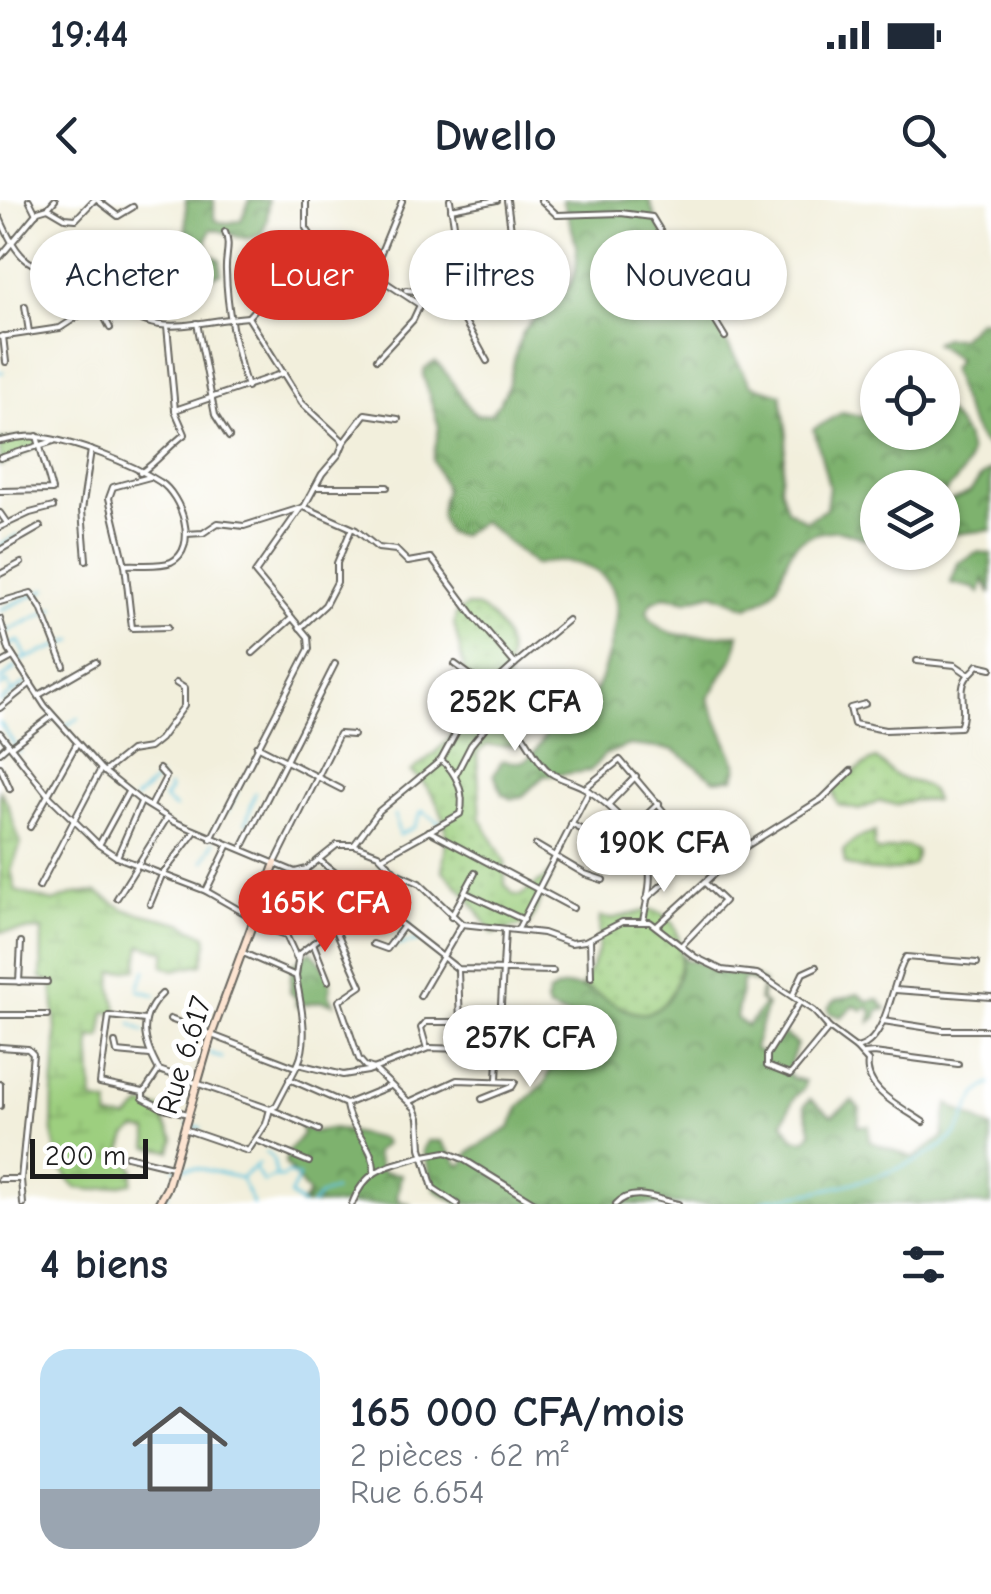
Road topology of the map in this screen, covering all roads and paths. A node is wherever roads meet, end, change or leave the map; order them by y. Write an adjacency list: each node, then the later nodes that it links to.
1 (29, 200): 14 (street)
2 (55, 200): 12 (street)
3 (96, 200): 11 (street); 12 (street)
4 (306, 200): 16 (street)
5 (402, 200): 20 (street)
6 (450, 200): 13 (street)
7 (497, 200): 10 (street)
8 (507, 200): 18 (street)
9 (542, 200): 42 (street)
10 (481, 201): 13 (street)
11 (132, 207)
12 (48, 208): 14 (street)
13 (451, 209): 17 (street)
14 (36, 214): 21 (street)
15 (0, 218): 21 (street)
16 (307, 230)
17 (453, 230)
18 (510, 230)
19 (225, 232): 29 (street)
20 (389, 232)
21 (13, 245): 22 (street); 23 (street)
22 (0, 257)
23 (30, 264)
24 (389, 283): 25 (street)
25 (401, 290): 26 (street); 27 (street)
26 (409, 290)
27 (409, 296)
28 (25, 306): 40 (street)
29 (231, 319): 30 (street); 37 (street); 47 (street)
30 (234, 319)
31 (73, 320): 40 (street)
32 (106, 320): 39 (street)
33 (135, 320): 38 (street)
34 (250, 320): 46 (street)
35 (412, 320): 43 (street)
36 (466, 320): 44 (street)
37 (197, 323): 38 (street); 48 (street)
38 (168, 326): 49 (street)
39 (110, 328)
40 (29, 332): 41 (street)
41 (2, 336): 45 (street)
42 (725, 337)
43 (377, 359)
44 (487, 360)
45 (6, 362)
46 (284, 373): 47 (street); 55 (street)
47 (247, 387): 48 (street)
48 (212, 399): 49 (street); 52 (street)
49 (176, 410): 59 (street)
50 (398, 419): 55 (street)
51 (37, 436): 53 (street); 54 (street); 56 (street)
52 (229, 437)
53 (54, 440): 56 (street); 57 (street)
54 (0, 441)
55 (344, 442): 61 (street)
56 (39, 447): 58 (street); 63 (street)
57 (91, 450): 59 (street); 73 (street)
58 (0, 458)
59 (140, 472): 60 (street)
60 (150, 477): 71 (street); 75 (street)
61 (316, 487): 62 (street); 65 (street)
62 (387, 487)
63 (0, 492)
64 (53, 507): 67 (street)
65 (302, 508): 70 (street); 71 (street); 78 (street)
66 (0, 512): 67 (street)
67 (7, 523): 68 (street)
68 (0, 527)
69 (40, 527): 72 (street)
70 (352, 528): 82 (street); 90 (street)
71 (186, 534): 75 (street)
72 (0, 550)
73 (86, 560)
74 (21, 563): 76 (street)
75 (125, 565): 81 (street)
76 (0, 574)
77 (0, 602): 91 (street)
78 (292, 618): 82 (street); 83 (street)
79 (568, 620): 90 (street)
80 (1, 622): 84 (street)
81 (168, 627)
82 (300, 628): 105 (street)
83 (253, 652)
84 (13, 657): 87 (street); 95 (street)
85 (917, 660): 93 (street)
86 (96, 662): 97 (street)
87 (0, 664)
88 (335, 664): 108 (street)
89 (455, 664): 96 (street)
90 (514, 664): 96 (street)
91 (64, 666)
92 (991, 668): 93 (street)
93 (968, 674): 98 (street)
94 (176, 682): 110 (street)
95 (31, 683): 97 (street); 99 (street)
96 (488, 688): 107 (street)
97 (39, 695): 100 (street)
98 (865, 704)
99 (0, 708)
100 (52, 716): 103 (street); 104 (street)
101 (0, 733): 103 (street)
102 (353, 735): 113 (street)
103 (10, 745): 106 (street); 120 (street)
104 (76, 745): 110 (street); 120 (street)
105 (257, 746): 108 (street); 133 (street)
106 (0, 752)
107 (441, 760): 114 (street); 137 (street)
108 (287, 761): 113 (street); 139 (street)
109 (0, 767): 116 (street)
110 (102, 770): 119 (street); 126 (street)
111 (159, 770): 124 (street)
112 (851, 772): 153 (street)
113 (317, 776): 117 (street); 144 (street)
114 (455, 776): 118 (street); 131 (street)
115 (636, 776): 118 (street); 122 (street); 123 (street)
116 (10, 788)
117 (341, 789)
118 (587, 790): 123 (street); 127 (street)
119 (128, 791): 121 (street); 135 (street)
120 (48, 796): 126 (street); 128 (street)
121 (141, 802): 124 (street); 140 (street)
122 (659, 804): 129 (street); 132 (street)
123 (608, 805): 129 (street)
124 (151, 806): 125 (street)
125 (168, 817): 130 (street); 146 (street)
126 (72, 821): 135 (street); 155 (street)
127 (571, 824): 141 (street); 147 (street)
128 (30, 827)
129 (630, 831): 148 (street)
130 (195, 832): 133 (street); 151 (street)
131 (429, 832): 142 (street); 156 (street)
132 (682, 837): 134 (street); 148 (street)
133 (210, 838): 136 (street)
134 (708, 842)
135 (99, 845): 140 (street)
136 (229, 845): 139 (street); 157 (street)
137 (354, 845): 142 (street); 143 (street)
138 (536, 845): 141 (street)
139 (242, 848): 144 (street)
140 (117, 857): 146 (street)
141 (556, 857): 152 (street); 156 (street)
142 (383, 858): 145 (street)
143 (319, 860): 149 (street); 159 (street)
144 (276, 863): 149 (street); 167 (street, Rue 6.617)
145 (388, 863): 159 (street); 165 (street)
146 (137, 865): 151 (street); 160 (street)
147 (624, 868)
148 (649, 868): 161 (street)
149 (295, 872): 162 (street)
150 (475, 873): 158 (street)
151 (162, 875): 157 (street); 163 (street)
152 (602, 880)
153 (704, 883): 171 (street); 180 (street)
154 (662, 885): 161 (street)
155 (39, 887)
156 (540, 891): 164 (street); 166 (street)
157 (206, 892): 167 (street)
158 (466, 893): 165 (street); 166 (street)
159 (362, 896): 172 (street)
160 (117, 898)
161 (646, 898): 168 (street)
162 (320, 903): 170 (street); 175 (street)
163 (150, 904)
164 (574, 908)
165 (451, 917): 169 (street)
166 (524, 920): 174 (street)
167 (252, 921): 175 (street); 181 (street, Rue 6.617)
168 (643, 921): 171 (street); 176 (street)
169 (462, 924): 173 (street); 183 (street)
170 (334, 926): 178 (street); 223 (street)
171 (658, 926): 180 (street)
172 (402, 927): 179 (street); 183 (street)
173 (505, 930): 174 (street); 188 (street)
174 (517, 930): 176 (street)
175 (279, 931): 182 (street)
176 (590, 939): 190 (street)
177 (21, 942): 193 (street)
178 (313, 943): 182 (street); 192 (street)
179 (373, 944)
180 (681, 946): 198 (street)
181 (241, 952): 189 (street); 211 (street, Rue 6.617)
182 (297, 959): 189 (street)
183 (444, 960): 186 (street); 197 (street)
184 (977, 963): 195 (street)
185 (816, 967): 198 (street)
186 (458, 969): 188 (street); 207 (street)
187 (553, 971): 188 (street)
188 (503, 972): 208 (street)
189 (296, 976): 222 (street)
190 (591, 977)
191 (0, 980): 193 (street)
192 (328, 981)
193 (19, 982): 194 (street)
194 (47, 982)
195 (895, 990): 199 (street); 206 (street)
196 (162, 994): 205 (street)
197 (420, 996)
198 (792, 996): 200 (street)
199 (991, 997)
200 (800, 1001): 209 (street); 209 (street)
201 (47, 1014): 202 (street)
202 (0, 1015)
203 (594, 1018): 212 (street)
204 (170, 1019): 211 (street)
205 (145, 1020): 219 (street); 230 (street)
206 (882, 1021): 210 (street); 215 (street)
207 (460, 1022): 208 (street); 216 (street)
208 (500, 1025): 212 (street); 217 (street)
209 (829, 1028): 215 (street)
210 (991, 1030)
211 (212, 1033): 222 (street); 227 (street, Rue 6.617)
212 (544, 1036): 220 (street)
213 (116, 1043): 219 (street)
214 (0, 1047): 247 (street)
215 (856, 1048): 218 (street)
216 (426, 1049): 217 (street); 223 (street)
217 (499, 1050): 226 (street)
218 (864, 1054): 221 (street); 237 (street)
219 (150, 1055): 224 (street)
220 (532, 1061)
221 (958, 1064)
222 (296, 1065): 223 (street); 225 (street)
223 (374, 1068): 229 (street)
224 (159, 1070): 227 (street); 230 (street)
225 (290, 1078): 233 (street); 235 (street)
226 (497, 1079): 231 (street); 232 (street)
227 (197, 1082): 235 (street); 236 (street, Rue 6.617)
228 (0, 1084): 234 (street)
229 (392, 1085): 232 (street); 233 (street)
230 (143, 1092): 236 (street)
231 (482, 1099)
232 (409, 1102): 242 (street)
233 (346, 1104): 245 (street)
234 (0, 1106)
235 (270, 1109): 239 (street); 240 (street)
236 (188, 1114): 238 (street, Rue 6.617)
237 (923, 1122)
238 (184, 1129): 240 (street); 244 (street, Rue 6.617)
239 (318, 1130)
240 (256, 1140): 243 (street)
241 (127, 1156): 244 (street)
242 (424, 1156): 245 (street); 251 (street); 252 (street)
243 (308, 1162)
244 (172, 1167): 249 (street, Rue 6.617)
245 (374, 1172): 250 (street)
246 (0, 1179): 247 (street)
247 (21, 1179): 248 (street)
248 (22, 1204)
249 (158, 1204)
250 (352, 1204)
251 (457, 1204)
252 (536, 1204)
253 (616, 1204): 254 (street)
254 (678, 1204)

